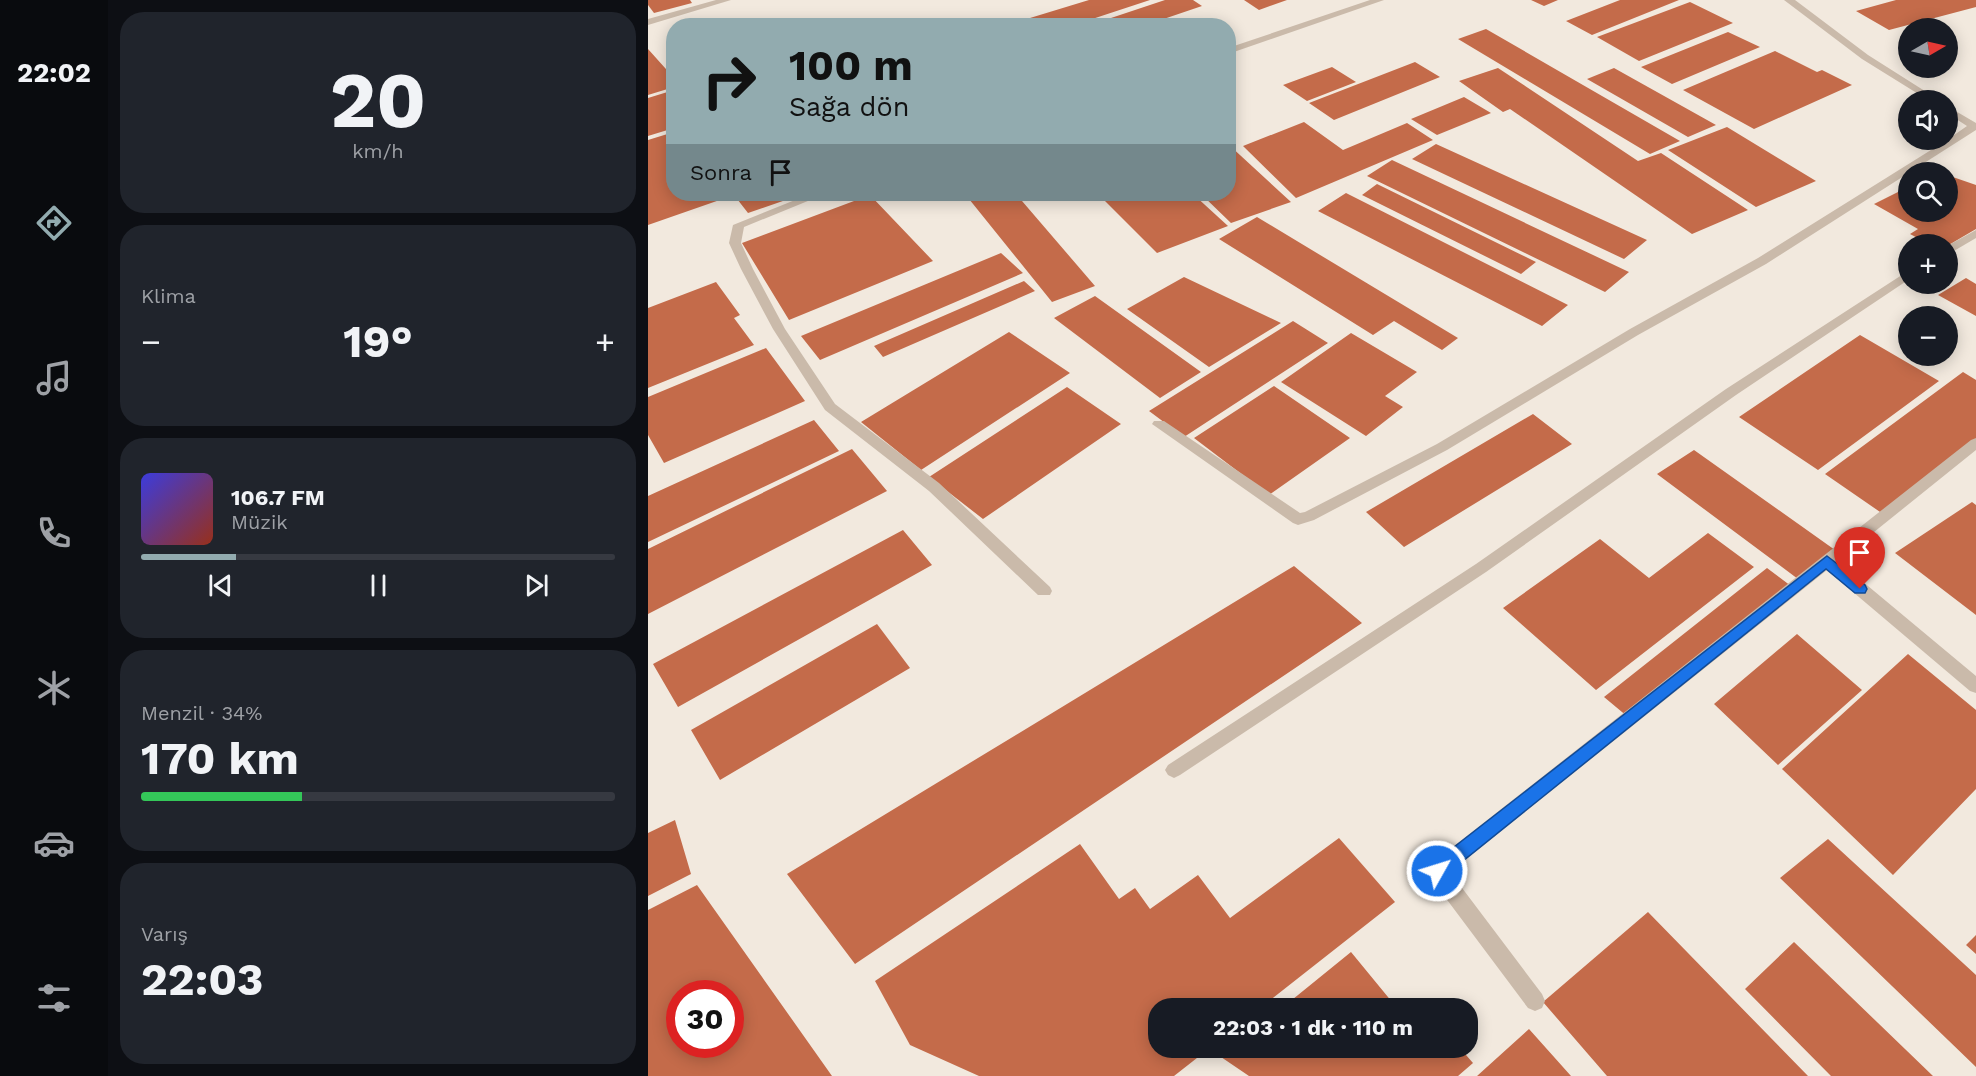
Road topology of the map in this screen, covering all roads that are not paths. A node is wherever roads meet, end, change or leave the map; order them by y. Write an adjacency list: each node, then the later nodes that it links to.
1 (726, 0): 4 (street)
2 (1379, 0): 5 (street)
3 (1789, 0): 6 (street)
4 (648, 22)
5 (1236, 48)
6 (1918, 90)
7 (1958, 116): 8 (street)
8 (1975, 126): 13 (street)
9 (801, 201): 16 (street)
10 (1976, 233): 11 (street)
11 (1958, 244)
12 (1898, 282): 18 (street)
13 (1159, 424)
14 (1976, 443): 15 (street)
15 (1827, 561): 17 (street); 19 (street)
16 (1044, 591)
17 (1976, 686)
18 (1174, 770)
19 (1535, 1001)

